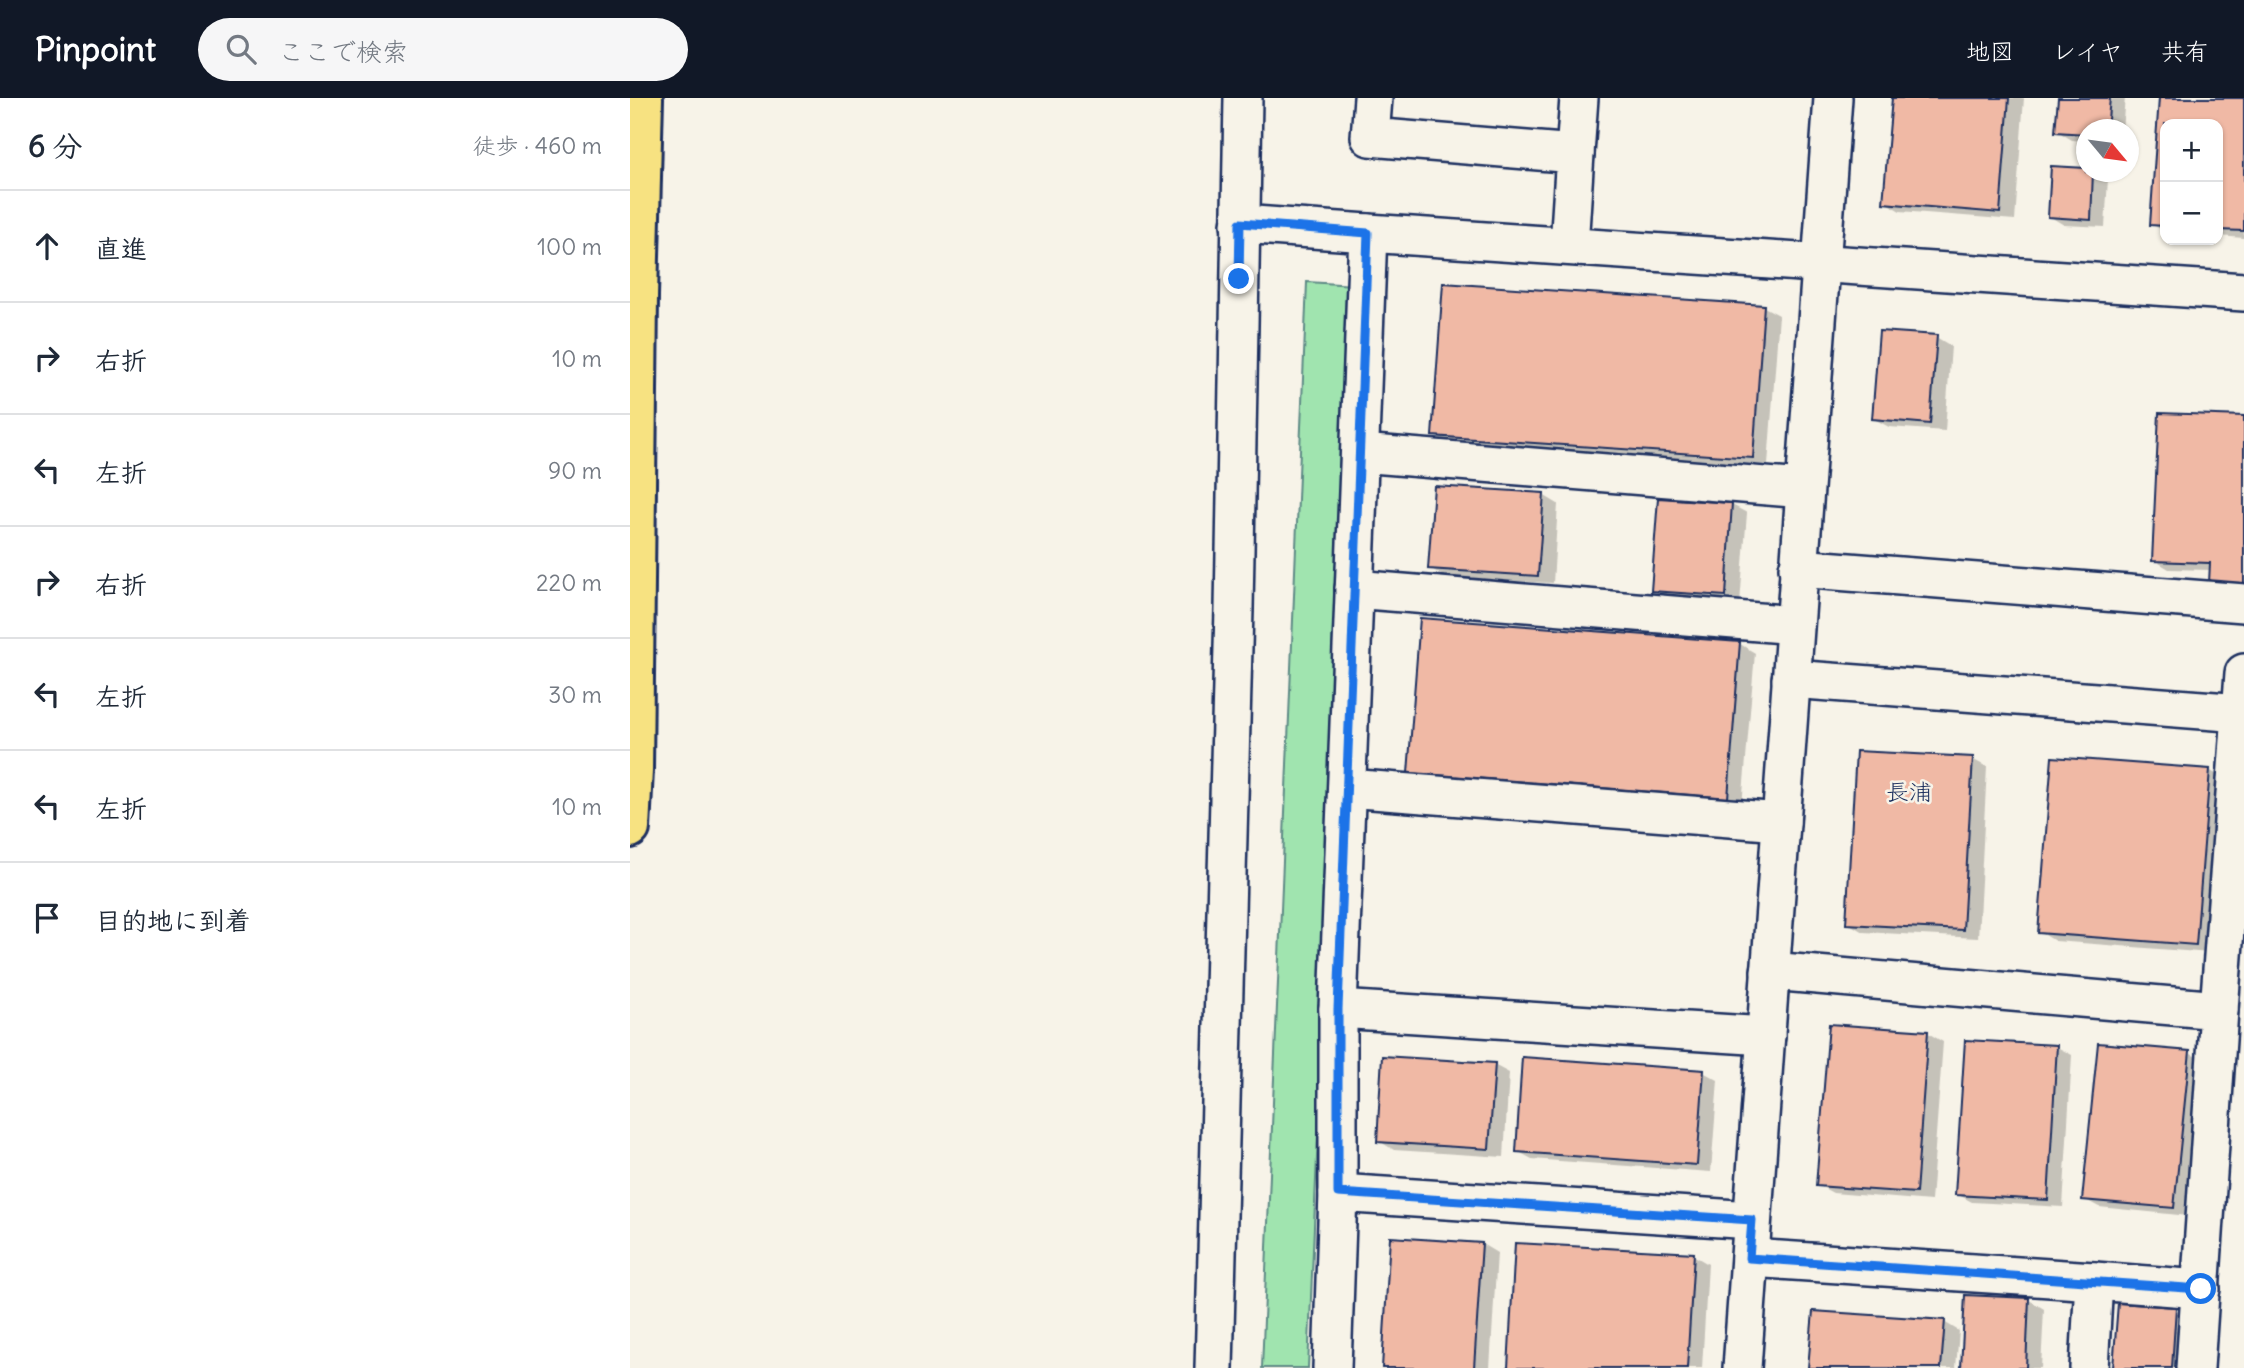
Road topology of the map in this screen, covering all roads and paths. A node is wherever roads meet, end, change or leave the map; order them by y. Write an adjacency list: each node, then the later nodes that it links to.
1 (643, 98): 23 (highway)
2 (1243, 98): 7 (street)
3 (1373, 98): 6 (street)
4 (1579, 98): 6 (street)
5 (1833, 98): 10 (street)
6 (1575, 154): 9 (street)
7 (1240, 223): 8 (street); 33 (street)
8 (1368, 233): 9 (street); 12 (street)
9 (1569, 246): 10 (street)
10 (1820, 263): 11 (street); 13 (street)
11 (2244, 292)
12 (1360, 453): 13 (street); 15 (street)
13 (1804, 489): 14 (street)
14 (1798, 568): 16 (street); 17 (street)
15 (1354, 589): 17 (street); 21 (street)
16 (2244, 603)
17 (1795, 625): 19 (street)
18 (2244, 673): 20 (street)
19 (1791, 679): 20 (street); 22 (street)
20 (2242, 713): 26 (street)
21 (1346, 788): 22 (street); 25 (street)
22 (1781, 822): 24 (street)
23 (630, 828)
24 (1770, 971): 26 (street); 27 (street)
25 (1338, 1009): 27 (street); 28 (street)
26 (2219, 1010): 32 (street)
27 (1766, 1037): 29 (street)
28 (1338, 1193): 29 (street); 34 (street)
29 (1752, 1220): 30 (street)
30 (1749, 1258): 31 (street); 35 (street)
31 (2094, 1281): 32 (street); 36 (street)
32 (2201, 1289): 37 (street)
33 (1214, 1368)
34 (1332, 1368)
35 (1742, 1368)
36 (2089, 1368)
37 (2195, 1368)

